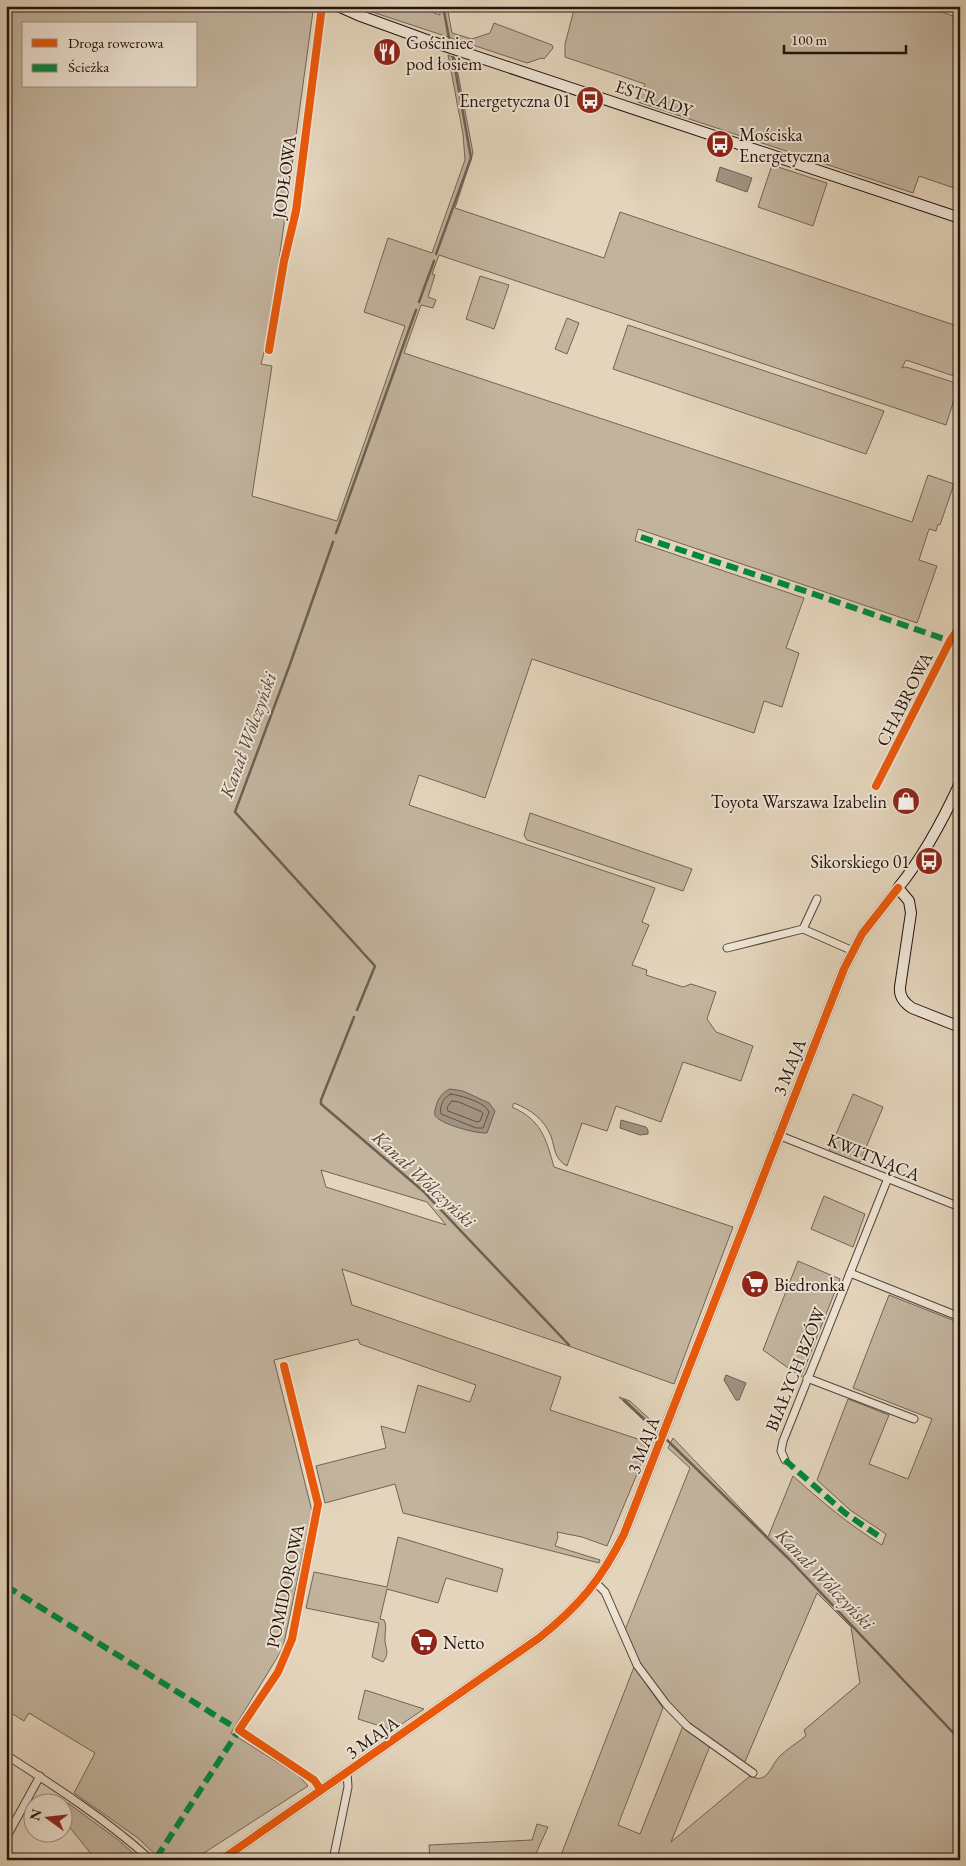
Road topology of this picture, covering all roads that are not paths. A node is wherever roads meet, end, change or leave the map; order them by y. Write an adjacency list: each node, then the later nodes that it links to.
1 (322, 6): 4 (street, JODŁOWA)
2 (338, 6): 3 (main road, ESTRADY)
3 (960, 218)
4 (269, 350)
5 (959, 628): 7 (street, CHABROWA)
6 (960, 783): 8 (main road, 3 MAJA)
7 (876, 786)
8 (898, 888): 12 (street, 3 MAJA); 13 (main road)
9 (817, 899): 10 (street)
10 (803, 929): 11 (street); 12 (street)
11 (727, 948)
12 (853, 951): 14 (street, 3 MAJA)
13 (960, 1027)
14 (778, 1135): 15 (street, KWITNĄCA); 23 (street, 3 MAJA)
15 (888, 1178): 16 (street, KWITNĄCA); 17 (street, BIAŁYCH BZÓW)
16 (960, 1207)
17 (850, 1273): 18 (street); 20 (street, BIAŁYCH BZÓW)
18 (960, 1317)
19 (284, 1366): 28 (street, POMIDOROWA)
20 (807, 1378): 21 (street); 22 (street, BIAŁYCH BZÓW)
21 (914, 1419)
22 (785, 1460)
23 (596, 1583): 25 (street, 3 MAJA); 26 (street)
24 (6, 1755): 27 (street)
25 (347, 1772): 28 (street, 3 MAJA); 32 (street)
26 (753, 1773)
27 (40, 1776): 29 (street); 30 (street)
28 (321, 1790): 31 (street, 3 MAJA)
29 (6, 1838)
30 (151, 1860)
31 (221, 1860)
32 (333, 1860)

